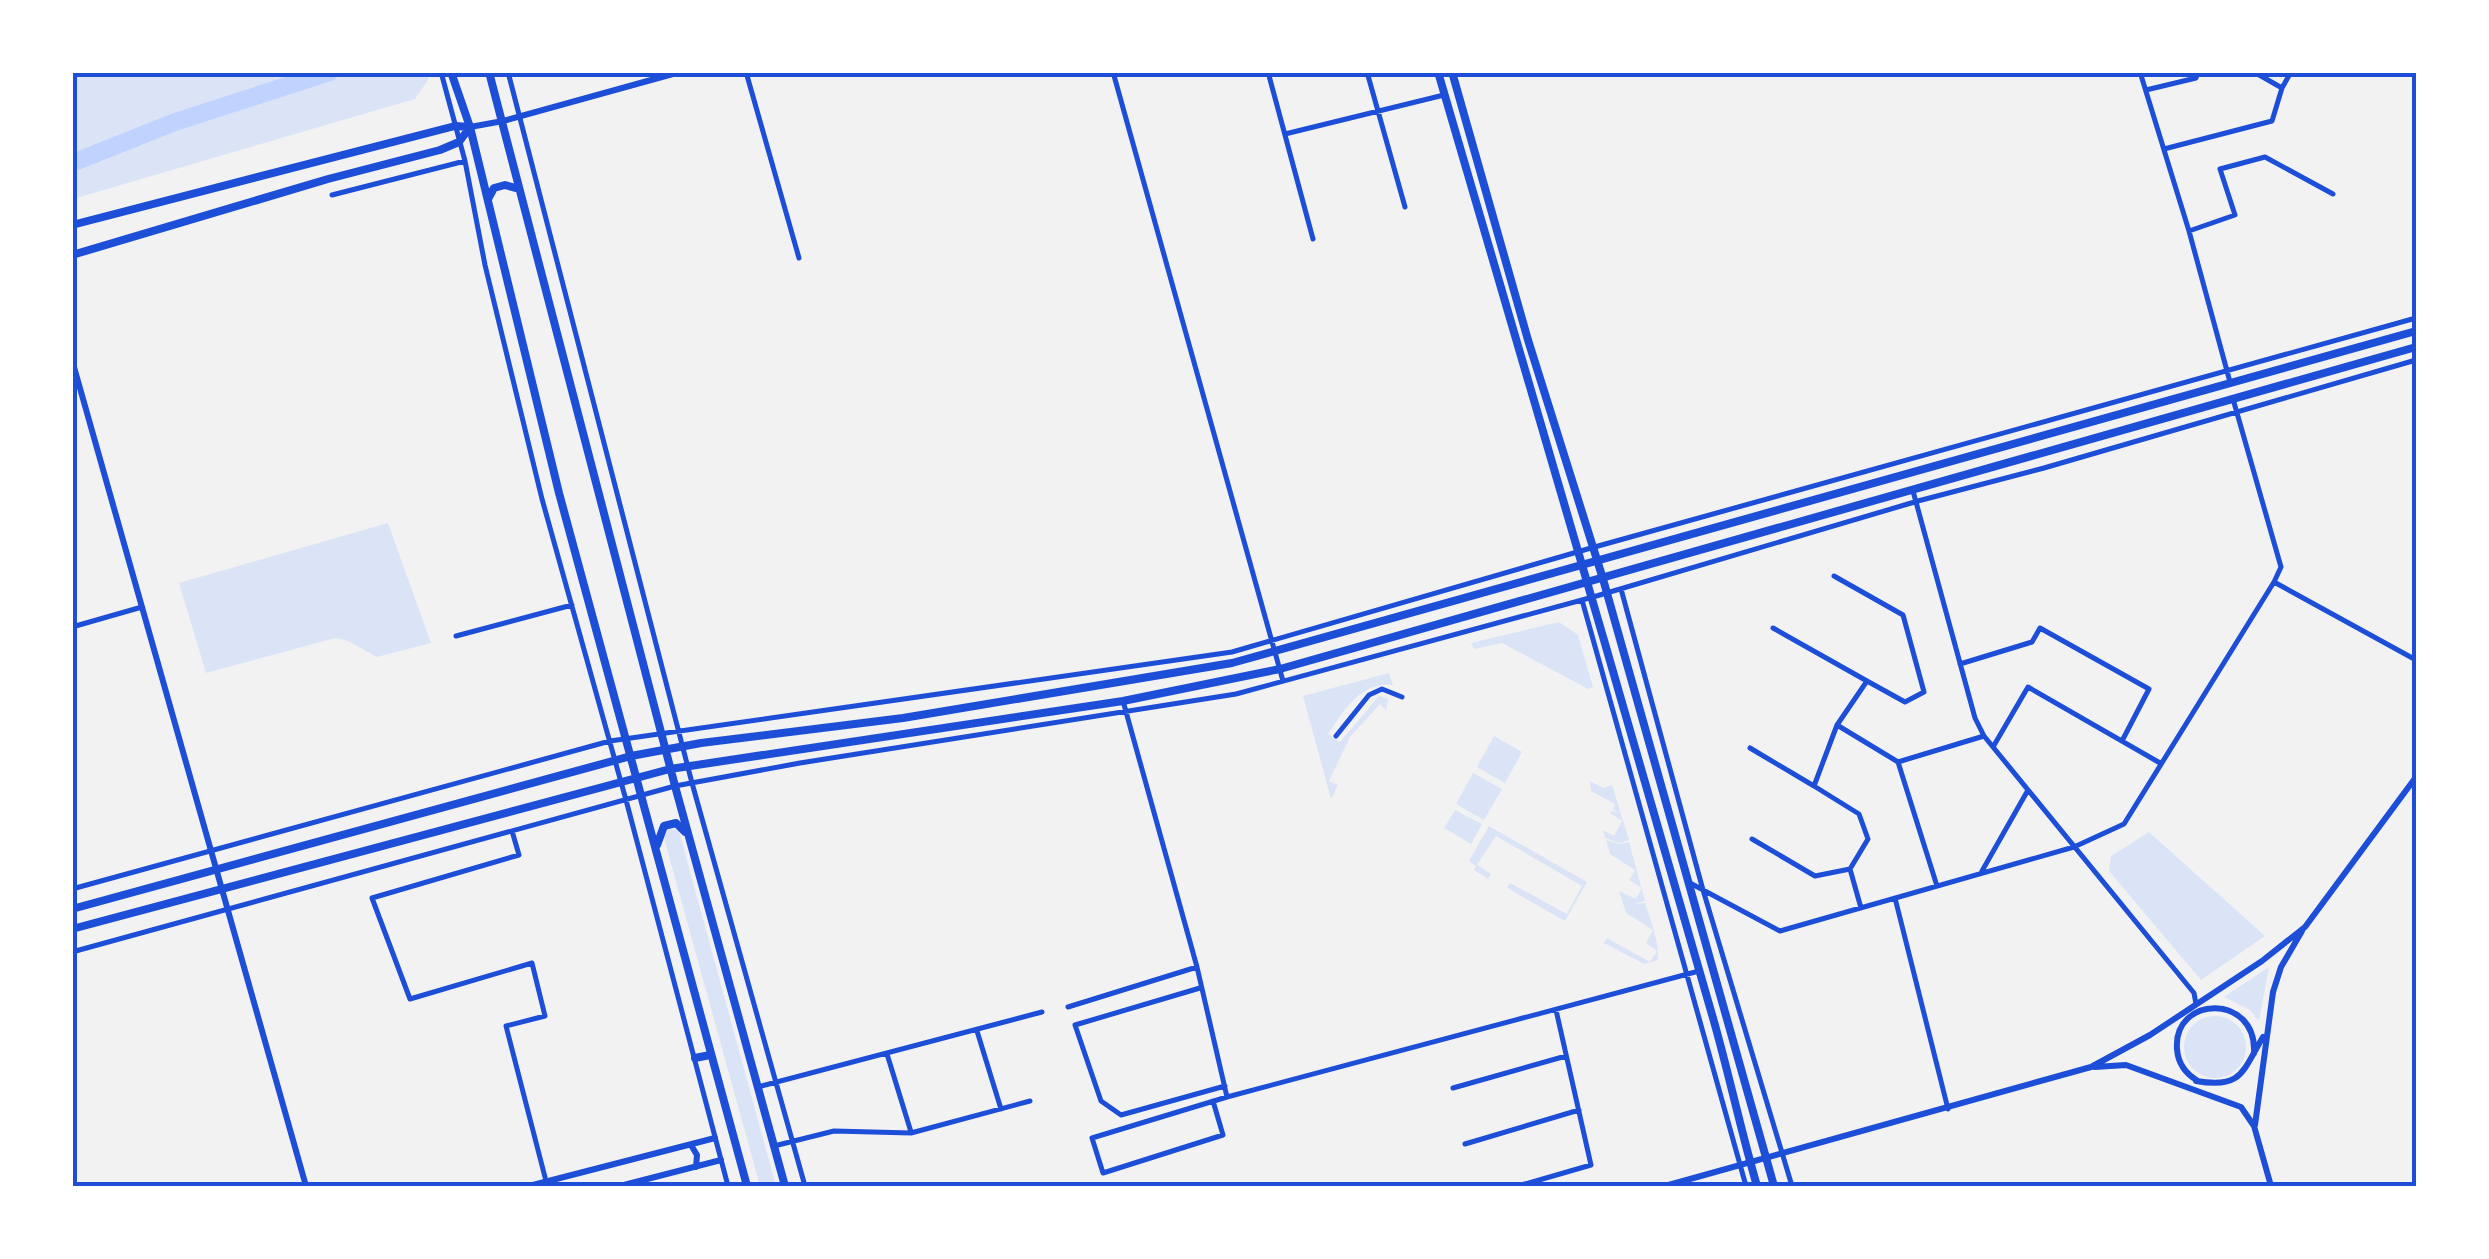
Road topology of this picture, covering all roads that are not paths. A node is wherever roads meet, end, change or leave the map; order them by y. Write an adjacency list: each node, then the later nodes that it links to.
1 (441, 72): 22 (street)
2 (451, 72): 23 (main road)
3 (489, 72): 21 (main road)
4 (508, 72): 20 (street)
5 (680, 72): 20 (street)
6 (746, 72): 37 (street)
7 (1113, 72): 66 (street)
8 (1268, 72): 24 (street)
9 (1367, 72): 19 (street)
10 (1438, 72): 18 (main road)
11 (1452, 72): 49 (main road)
12 (2140, 72): 17 (street)
13 (2198, 72): 17 (street)
14 (2254, 72): 16 (street)
15 (2291, 72): 16 (street)
16 (2282, 88): 26 (street)
17 (2145, 90): 26 (street)
18 (1444, 95): 19 (street); 50 (main road)
19 (1378, 109): 24 (street); 32 (street)
20 (520, 116): 21 (street); 79 (street)
21 (504, 121): 23 (street); 28 (main road)
22 (455, 126): 23 (main road); 25 (street); 33 (main road)
23 (470, 127): 25 (main road); 31 (main road)
24 (1285, 134): 35 (street)
25 (459, 142): 27 (street); 36 (main road)
26 (2164, 150): 34 (street)
27 (465, 161): 30 (street); 61 (street)
28 (520, 189): 31 (main road); 80 (main road)
29 (2333, 194): 34 (street)
30 (332, 196)
31 (488, 198): 83 (main road)
32 (1405, 207)
33 (72, 225)
34 (2189, 231): 43 (street)
35 (1313, 239)
36 (72, 255)
37 (799, 258)
38 (2416, 318): 43 (street)
39 (2416, 331): 44 (main road)
40 (2416, 347): 45 (main road)
41 (72, 360): 62 (street)
42 (2416, 360): 46 (street)
43 (2227, 371): 44 (street); 49 (street)
44 (2230, 384): 51 (main road)
45 (2233, 398): 46 (street); 47 (main road)
46 (2236, 412): 48 (street); 55 (street)
47 (1913, 490): 48 (street); 54 (main road)
48 (1918, 500): 57 (street); 71 (street)
49 (1591, 548): 50 (street); 51 (main road)
50 (1577, 552): 52 (main road); 66 (street)
51 (1596, 562): 52 (main road); 54 (main road)
52 (1582, 565): 56 (main road); 68 (main road)
53 (1834, 576): 73 (street)
54 (1603, 579): 56 (main road); 58 (main road)
55 (2274, 582): 70 (street); 93 (street)
56 (1587, 583): 59 (main road); 72 (main road)
57 (1621, 588): 58 (street); 118 (street)
58 (1607, 593): 59 (street); 114 (main road)
59 (1593, 597): 60 (street); 127 (main road)
60 (1582, 600): 67 (street); 128 (street)
61 (572, 604): 65 (street); 84 (street)
62 (142, 607): 63 (street); 110 (street)
63 (72, 627)
64 (1773, 628): 73 (street)
65 (456, 636)
66 (1272, 640): 68 (street); 79 (street)
67 (1416, 646): 69 (street); 74 (street)
68 (1275, 650): 72 (street); 86 (main road)
69 (1419, 656)
70 (2416, 660)
71 (1960, 664): 82 (street); 85 (street)
72 (1280, 669): 74 (street); 76 (main road)
73 (1867, 681): 78 (street)
74 (1283, 682): 77 (street)
75 (1402, 697): 81 (street)
76 (1122, 701): 77 (street); 94 (main road)
77 (1126, 713): 98 (street); 126 (street)
78 (1837, 725): 92 (street); 101 (street)
79 (678, 730): 80 (street); 86 (street)
80 (661, 732): 83 (street); 89 (main road)
81 (1336, 736)
82 (1984, 736): 87 (street); 92 (street)
83 (628, 739): 84 (street); 90 (main road)
84 (610, 741): 91 (street); 110 (street)
85 (2122, 741): 87 (street); 93 (street)
86 (683, 747): 89 (main road); 94 (street)
87 (1993, 747): 102 (street)
88 (1750, 748): 101 (street)
89 (665, 750): 90 (main road); 95 (main road)
90 (631, 756): 91 (main road); 97 (main road)
91 (615, 760): 99 (street); 111 (main road)
92 (1898, 762): 115 (street)
93 (2161, 764): 109 (street)
94 (688, 766): 95 (main road); 98 (street)
95 (670, 769): 97 (main road); 100 (main road)
96 (2416, 777): 123 (street)
97 (638, 779): 99 (main road); 103 (main road)
98 (692, 783): 100 (street); 144 (street)
99 (622, 784): 104 (street); 116 (main road)
100 (675, 786): 103 (street); 106 (main road)
101 (1814, 786): 112 (street)
102 (2028, 790): 109 (street); 113 (street)
103 (642, 796): 104 (street); 108 (main road)
104 (626, 800): 105 (street); 140 (street)
105 (512, 831): 122 (street); 170 (street)
106 (688, 835): 108 (main road); 149 (main road)
107 (1752, 839): 112 (street)
108 (656, 846): 137 (main road)
109 (2074, 847): 113 (street); 131 (street)
110 (211, 850): 111 (street); 117 (street)
111 (216, 868): 116 (street); 121 (main road)
112 (1850, 869): 120 (street)
113 (1980, 874): 115 (street)
114 (1688, 882): 118 (street); 166 (main road)
115 (1937, 886): 119 (street)
116 (222, 887): 122 (street); 124 (main road)
117 (72, 890)
118 (1703, 890): 120 (street); 165 (street)
119 (1896, 898): 120 (street); 156 (street)
120 (1860, 908)
121 (72, 909)
122 (228, 909): 125 (street); 171 (street)
123 (2304, 927): 131 (street); 135 (street)
124 (72, 929)
125 (72, 952)
126 (1197, 967): 129 (street); 130 (street)
127 (1699, 970): 128 (street); 168 (main road)
128 (1686, 974): 132 (street); 168 (street)
129 (1201, 988): 148 (street); 148 (street)
130 (1068, 1007)
131 (2198, 1008): 136 (street); 142 (street); 143 (street)
132 (1556, 1010): 139 (street); 151 (street)
133 (1042, 1012): 134 (street)
134 (977, 1031): 138 (street); 155 (street)
135 (2266, 1032): 136 (street); 146 (street)
136 (2254, 1053): 141 (street)
137 (710, 1054): 140 (main road); 175 (main road)
138 (887, 1054): 144 (street); 159 (street)
139 (1566, 1056): 150 (street); 157 (street)
140 (695, 1058): 160 (street)
141 (2250, 1062): 146 (street); 147 (street)
142 (2090, 1067): 145 (street); 156 (street)
143 (2198, 1081): 145 (street); 147 (street)
144 (776, 1082): 149 (street); 161 (street)
145 (2178, 1082): 152 (street)
146 (2259, 1082): 158 (street)
147 (2208, 1084): 152 (street)
148 (1225, 1086): 151 (street)
149 (758, 1087): 164 (main road)
150 (1453, 1088)
151 (1227, 1097): 154 (street)
152 (2226, 1100): 158 (street)
153 (1030, 1101): 155 (street)
154 (1213, 1102): 154 (street)
155 (1000, 1109): 159 (street)
156 (1948, 1109): 165 (street)
157 (1579, 1110): 162 (street); 178 (street)
158 (2254, 1126): 184 (street)
159 (911, 1133): 161 (street)
160 (715, 1138): 163 (street); 167 (street)
161 (792, 1142): 164 (street); 177 (street)
162 (1465, 1144)
163 (690, 1146): 169 (street); 170 (street)
164 (774, 1146): 176 (main road)
165 (1784, 1154): 166 (street); 183 (street)
166 (1766, 1158): 168 (street); 182 (main road)
167 (721, 1160): 169 (street); 174 (street)
168 (1745, 1163): 179 (street); 180 (street); 181 (main road)
169 (696, 1167): 173 (street)
170 (546, 1182): 172 (street)
171 (306, 1186)
172 (529, 1186)
173 (620, 1186)
174 (728, 1186)
175 (747, 1186)
176 (785, 1186)
177 (804, 1186)
178 (1518, 1186)
179 (1666, 1186)
180 (1746, 1186)
181 (1757, 1186)
182 (1774, 1186)
183 (1792, 1186)
184 (2271, 1186)

